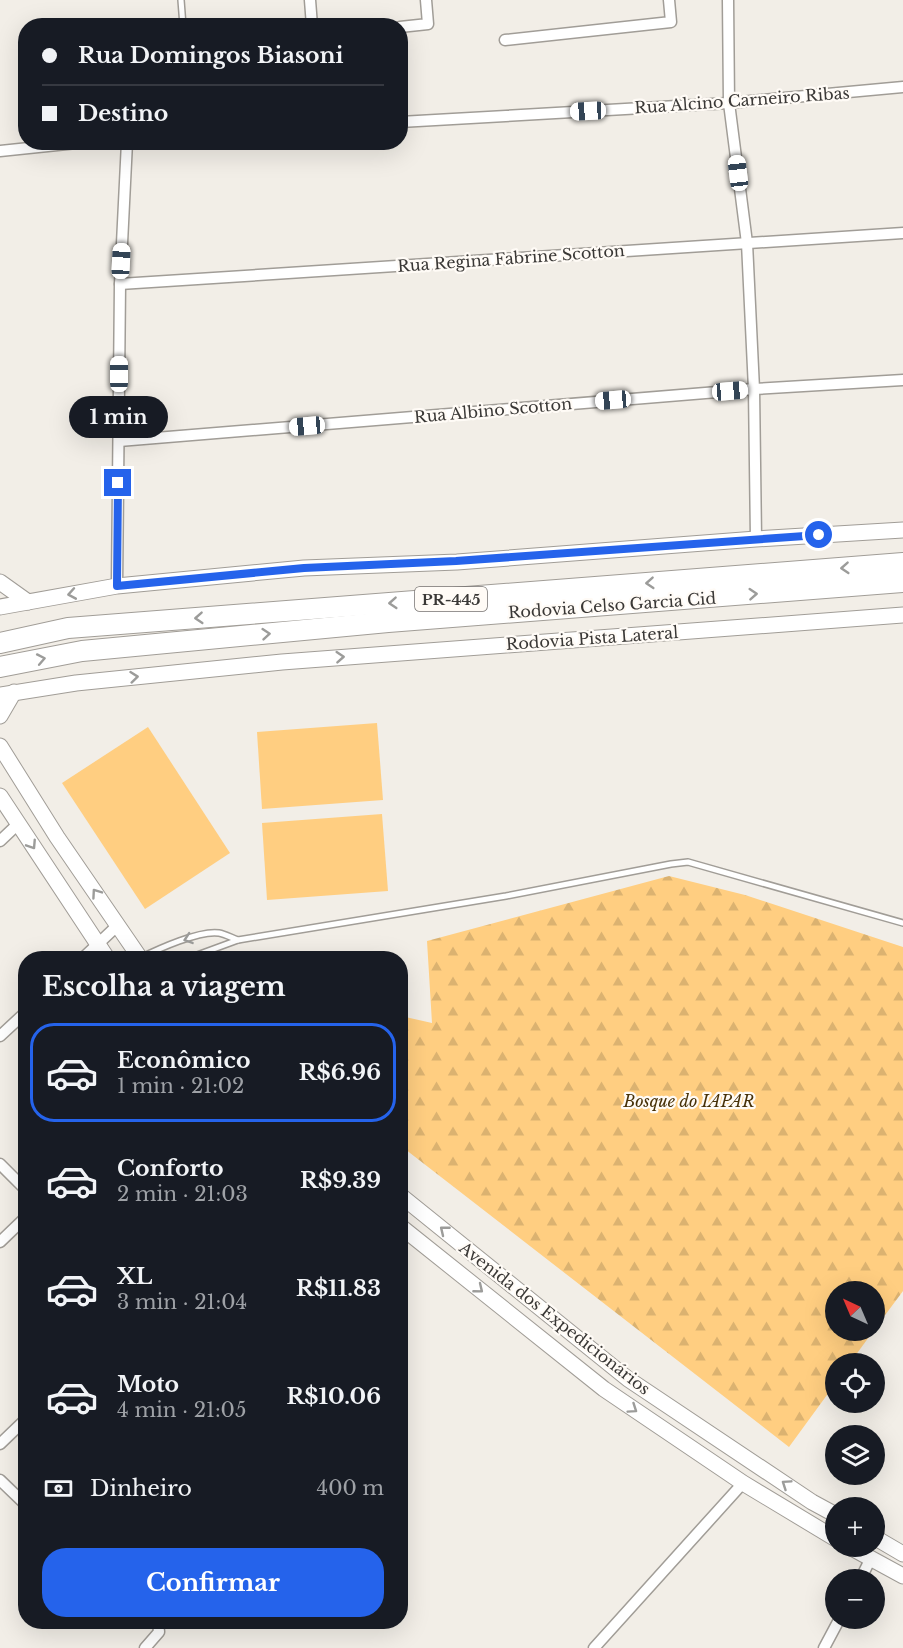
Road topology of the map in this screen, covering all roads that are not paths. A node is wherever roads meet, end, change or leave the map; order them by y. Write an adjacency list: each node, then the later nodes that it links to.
1 (181, 0): 6 (lane)
2 (310, 0): 7 (street)
3 (426, 0): 8 (street)
4 (669, 0): 9 (street)
5 (728, 0): 11 (street)
6 (182, 18)
7 (311, 18)
8 (408, 26)
9 (505, 40)
10 (903, 87): 11 (street, Rua Alcino Carneiro Ribas)
11 (729, 103): 12 (street, Rua Alcino Carneiro Ribas); 17 (street)
12 (408, 122)
13 (18, 149): 15 (street)
14 (127, 150): 18 (street)
15 (0, 151)
16 (903, 232): 17 (street, Rua Regina Fabrine Scotton)
17 (747, 243): 18 (street, Rua Regina Fabrine Scotton); 20 (street)
18 (120, 284): 21 (street)
19 (903, 380): 20 (street, Rua Albino Scotton)
20 (754, 389): 21 (street, Rua Albino Scotton); 23 (street)
21 (119, 441): 27 (street)
22 (903, 530): 23 (main road)
23 (756, 539): 27 (main road)
24 (903, 563): 31 (highway, Rodovia Celso Garcia Cid / PR-445, one-way to 31)
25 (0, 582): 28 (main road)
26 (903, 582): 32 (highway, Rodovia Celso Garcia Cid / PR-445, one-way to 26)
27 (117, 586): 28 (main road, one-way to 28)
28 (28, 602): 29 (main road)
29 (0, 607)
30 (903, 615): 33 (main road, Rodovia Pista Lateral, one-way to 30)
31 (0, 643)
32 (0, 667)
33 (7, 694): 34 (main road)
34 (0, 716)
35 (0, 746): 40 (main road, one-way to 35)
36 (0, 796): 37 (main road)
37 (18, 824): 38 (street); 42 (main road, one-way to 42)
38 (0, 841)
39 (903, 923): 41 (lane)
40 (118, 925): 42 (street); 45 (main road)
41 (238, 940): 46 (lane, one-way to 46); 47 (lane)
42 (98, 945): 43 (street); 44 (main road)
43 (91, 951)
44 (102, 951)
45 (135, 951)
46 (156, 951)
47 (208, 951)
48 (18, 1019): 49 (street)
49 (0, 1036)
50 (0, 1164): 51 (street)
51 (18, 1182)
52 (408, 1201): 58 (main road, Avenida dos Expedicionários, one-way to 52)
53 (18, 1225): 55 (street)
54 (408, 1232): 60 (main road, Avenida dos Expedicionários, one-way to 60)
55 (0, 1242)
56 (18, 1427): 57 (street)
57 (0, 1444)
58 (757, 1464): 60 (main road); 62 (main road, Avenida dos Expedicionários, one-way to 58)
59 (0, 1480): 61 (street)
60 (743, 1483): 63 (main road, Avenida dos Expedicionários); 72 (street)
61 (18, 1499)
62 (825, 1509)
63 (825, 1532)
64 (885, 1543): 65 (main road)
65 (903, 1554)
66 (872, 1558): 67 (street); 68 (main road)
67 (866, 1569)
68 (903, 1576)
69 (159, 1629): 71 (street)
70 (834, 1629): 73 (street)
71 (145, 1648)
72 (594, 1648)
73 (824, 1648)

